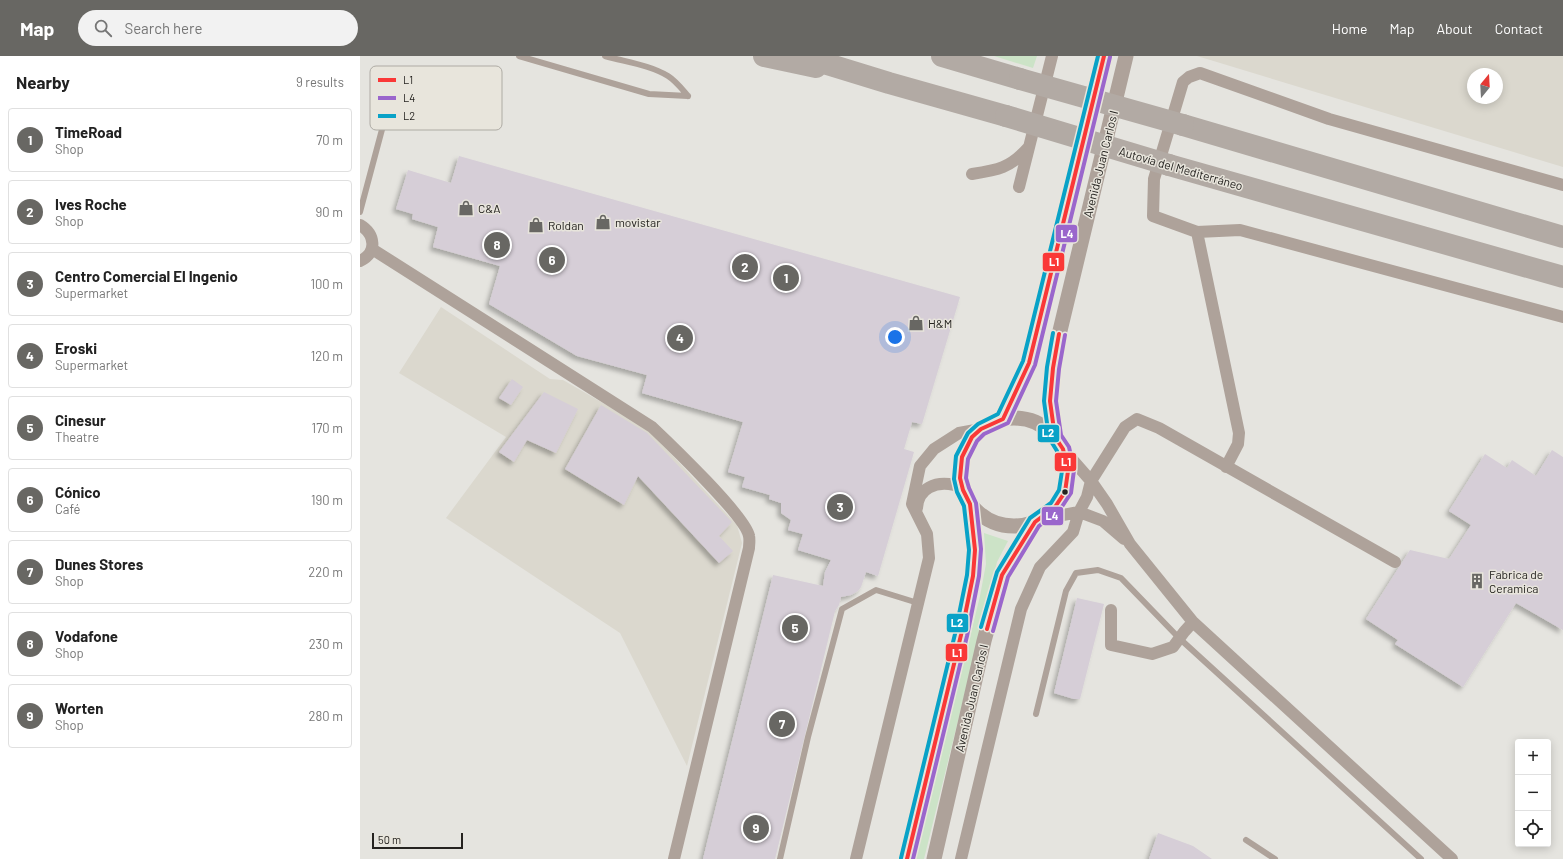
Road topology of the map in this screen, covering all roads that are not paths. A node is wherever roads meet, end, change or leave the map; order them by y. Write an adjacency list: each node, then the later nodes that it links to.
1 (519, 56): 2 (lane)
2 (605, 56)
3 (764, 56): 9 (highway)
4 (801, 56): 9 (highway, Autovía del Mediterráneo)
5 (942, 56): 18 (highway, bridge)
6 (1052, 56): 11 (street)
7 (1104, 56): 23 (street)
8 (1126, 56): 25 (street, Avenida Juan Carlos I)
9 (889, 83): 21 (highway, Autovía del Mediterráneo, bridge)
10 (382, 130): 15 (lane)
11 (1029, 147): 12 (street); 14 (street)
12 (972, 174)
13 (1563, 185): 17 (street)
14 (1019, 187)
15 (360, 212)
16 (360, 225): 19 (street)
17 (1197, 232): 22 (street); 26 (street)
18 (1563, 237)
19 (372, 249): 20 (street); 41 (street)
20 (360, 261)
21 (1563, 277)
22 (1563, 317)
23 (1004, 419): 24 (street); 25 (street)
24 (981, 429): 29 (street); 31 (street)
25 (1059, 443): 27 (street); 32 (street)
26 (1226, 467): 27 (street); 34 (street)
27 (1091, 481): 30 (street); 33 (street)
28 (954, 485): 31 (street)
29 (970, 504): 32 (street); 44 (street, Avenida Juan Carlos I)
30 (1079, 512): 32 (street); 33 (street); 46 (street)
31 (919, 519): 35 (street)
32 (1038, 521): 45 (street, Avenida Juan Carlos I)
33 (1130, 544): 37 (street)
34 (1394, 562)
35 (918, 603): 42 (lane); 43 (street)
36 (1111, 610): 38 (street)
37 (1193, 622): 38 (street); 49 (street)
38 (1180, 638): 39 (lane); 48 (lane)
39 (1036, 714)
40 (1246, 840): 47 (lane)
41 (674, 859)
42 (780, 859)
43 (856, 859)
44 (907, 859)
45 (934, 859)
46 (961, 859)
47 (1275, 859)
48 (1421, 859)
49 (1452, 859)

